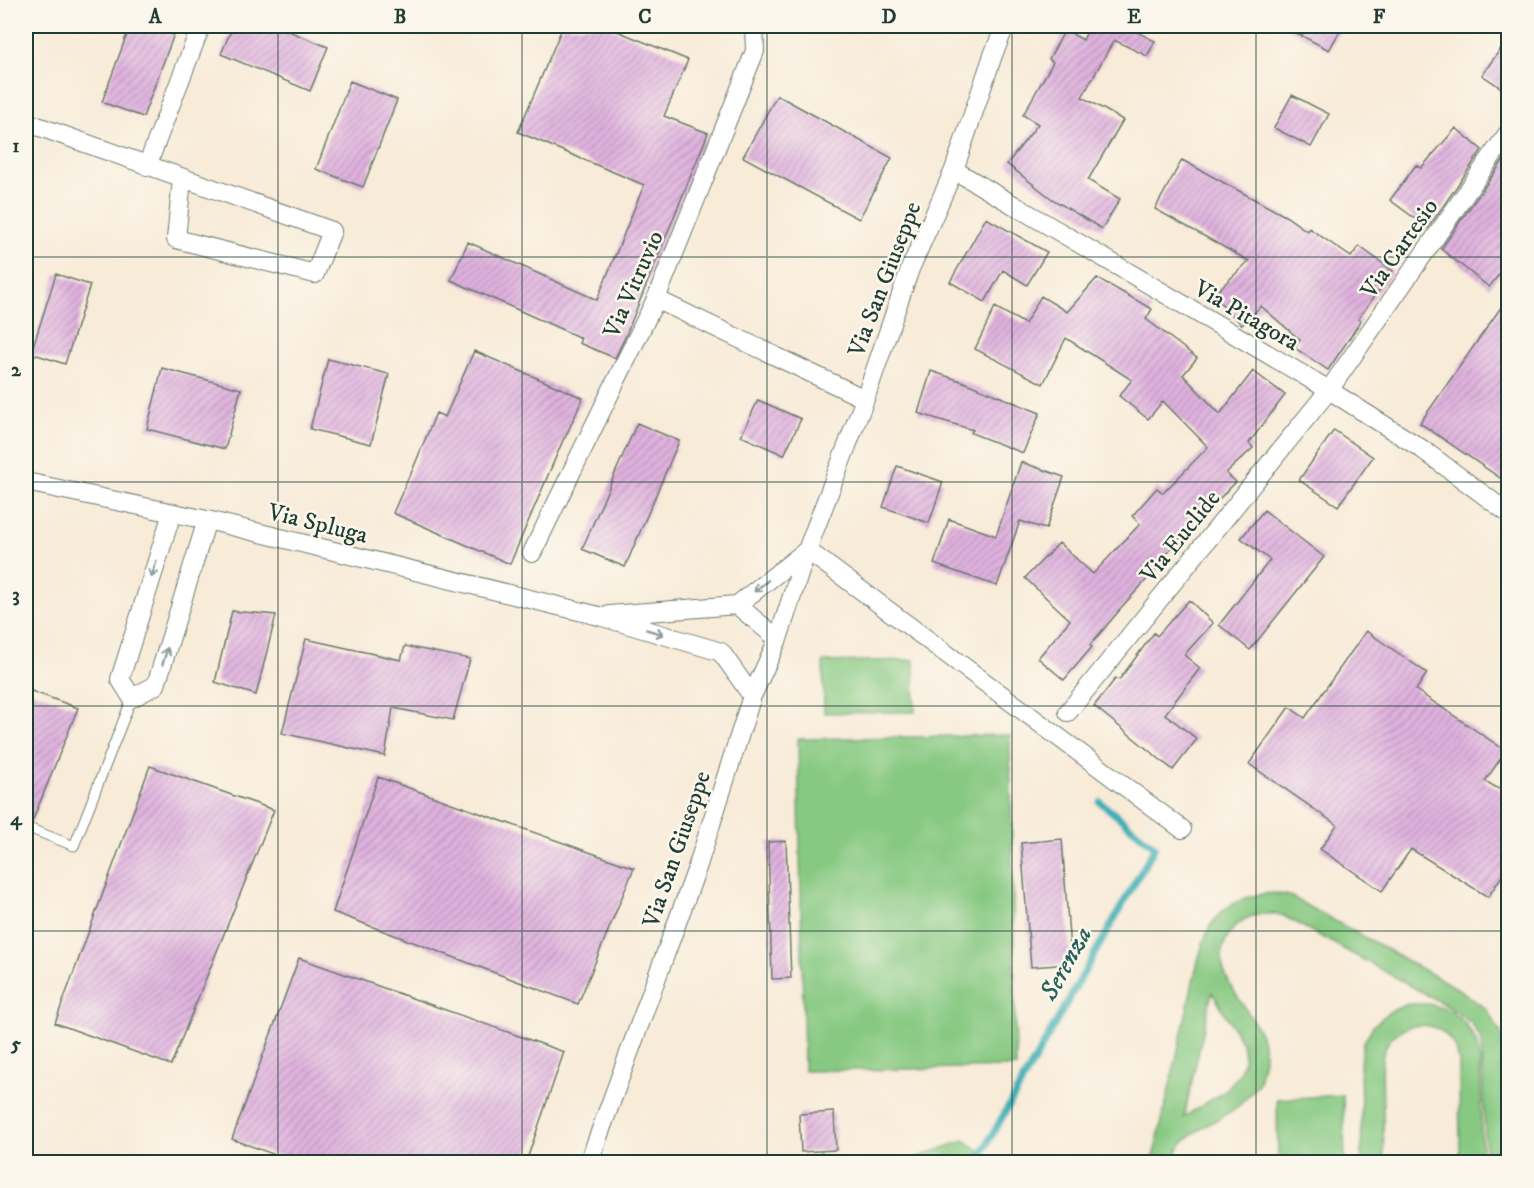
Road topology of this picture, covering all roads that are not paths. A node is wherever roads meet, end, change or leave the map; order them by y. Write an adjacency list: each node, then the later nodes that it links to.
1 (201, 26): 6 (street)
2 (754, 26): 9 (street, Via Vitruvio)
3 (1005, 26): 7 (street, Via San Giuseppe)
4 (26, 122): 6 (street)
5 (1509, 133): 10 (street, Via Cartesio)
6 (147, 166): 8 (street)
7 (954, 170): 10 (street, Via Pitagora); 11 (street, Via San Giuseppe)
8 (182, 178): 8 (street)
9 (656, 299): 11 (street); 17 (street, Via Vitruvio)
10 (1329, 390): 14 (street, Via Pitagora); 23 (street, Via Euclide)
11 (865, 399): 16 (street, Via San Giuseppe)
12 (26, 482): 13 (street, Via Spluga)
13 (172, 513): 15 (street, Via Spluga); 22 (street, one-way to 22)
14 (1509, 513)
15 (207, 520): 19 (street, Via Spluga); 22 (street, one-way to 15)
16 (807, 550): 18 (street, one-way to 18); 20 (street, Via San Giuseppe); 25 (street)
17 (532, 553)
18 (737, 605): 19 (street, Via Spluga); 20 (street)
19 (599, 616): 21 (street, Via Spluga, one-way to 21)
20 (778, 639): 21 (street, Via San Giuseppe)
21 (752, 696): 26 (street, Via San Giuseppe)
22 (132, 698): 24 (lane)
23 (1068, 712)
24 (26, 827)
25 (1182, 830)
26 (589, 1162)

